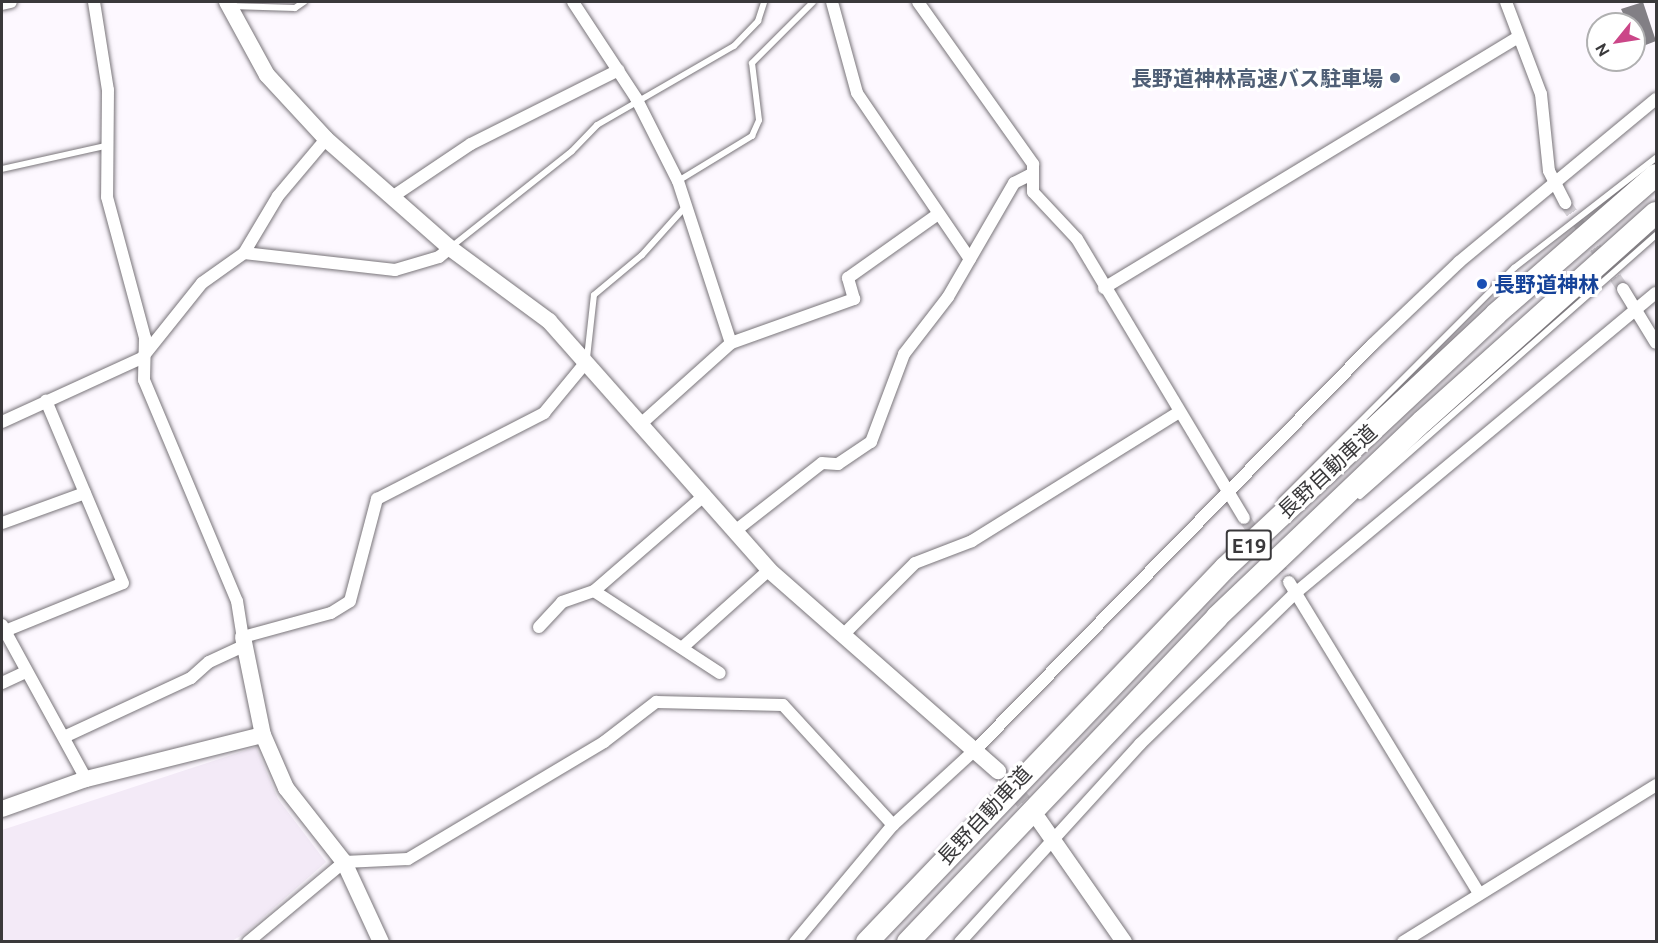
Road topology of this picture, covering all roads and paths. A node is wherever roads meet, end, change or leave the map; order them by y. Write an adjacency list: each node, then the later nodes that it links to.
1 (11, 2): 11 (street)
2 (94, 2): 17 (street)
3 (304, 2): 10 (lane)
4 (573, 2): 13 (street)
5 (764, 2): 14 (lane)
6 (813, 2): 22 (lane)
7 (832, 2): 28 (street)
8 (918, 2): 20 (street)
9 (1506, 2): 12 (street)
10 (225, 3): 16 (street)
11 (2, 4)
12 (1516, 38): 23 (street); 33 (street)
13 (619, 70): 14 (street); 24 (street)
14 (636, 98): 22 (street); 30 (lane)
15 (1656, 99): 23 (street)
16 (326, 139): 24 (street); 31 (street)
17 (109, 145): 19 (lane); 39 (street)
18 (1656, 158): 53 (lane)
19 (2, 169)
20 (1030, 175): 32 (street); 33 (street)
21 (1656, 175): 53 (highway, 長野自動車道 / E19)
22 (678, 181): 26 (street)
23 (1552, 183): 25 (street); 45 (street)
24 (392, 197): 30 (street)
25 (1565, 203)
26 (686, 206): 37 (street); 40 (lane)
27 (1656, 213): 58 (highway, 長野自動車道 / E19)
28 (938, 214): 32 (street); 37 (street)
29 (1656, 235): 48 (lane)
30 (450, 248): 31 (street); 40 (street)
31 (244, 253): 39 (street)
32 (970, 259): 52 (street)
33 (1104, 288): 42 (street)
34 (1623, 289): 36 (street)
35 (1656, 292): 36 (street)
36 (1636, 310): 38 (street); 57 (street)
37 (731, 343): 44 (street)
38 (1656, 343)
39 (142, 358): 41 (street); 62 (street)
40 (586, 362): 44 (street); 62 (street)
41 (46, 401): 43 (street); 46 (street)
42 (1178, 413): 45 (street); 61 (street)
43 (2, 422)
44 (643, 422): 47 (street)
45 (1226, 492): 50 (street); 69 (street)
46 (85, 493): 51 (street); 60 (street)
47 (705, 495): 52 (street); 56 (street)
48 (1355, 500)
49 (1347, 508): 58 (lane)
50 (1244, 518)
51 (2, 523)
52 (735, 531): 54 (street)
53 (1225, 568): 82 (highway, 長野自動車道 / E19)
54 (769, 570): 61 (street); 63 (street)
55 (1289, 582): 57 (street)
56 (594, 591): 59 (street); 63 (street)
57 (1293, 595): 76 (street); 78 (street)
58 (1217, 617): 83 (highway, 長野自動車道 / E19)
59 (539, 627)
60 (3, 628): 64 (street)
61 (845, 633): 69 (street)
62 (243, 642): 67 (street); 68 (street)
63 (684, 646): 65 (street)
64 (26, 672): 66 (street); 68 (street)
65 (720, 673)
66 (2, 683)
67 (263, 735): 71 (street); 77 (street)
68 (64, 737): 71 (street)
69 (976, 749): 70 (street); 75 (street)
70 (998, 771)
71 (86, 779): 73 (street)
72 (1656, 785): 78 (street)
73 (2, 808)
74 (1039, 820): 76 (street)
75 (893, 825): 77 (street); 81 (street)
76 (1054, 834): 84 (street); 85 (street)
77 (344, 862): 79 (street); 80 (street)
78 (1479, 892): 86 (street)
79 (248, 942)
80 (381, 942)
81 (795, 942)
82 (867, 942)
83 (908, 942)
84 (960, 942)
85 (1124, 942)
86 (1403, 942)

